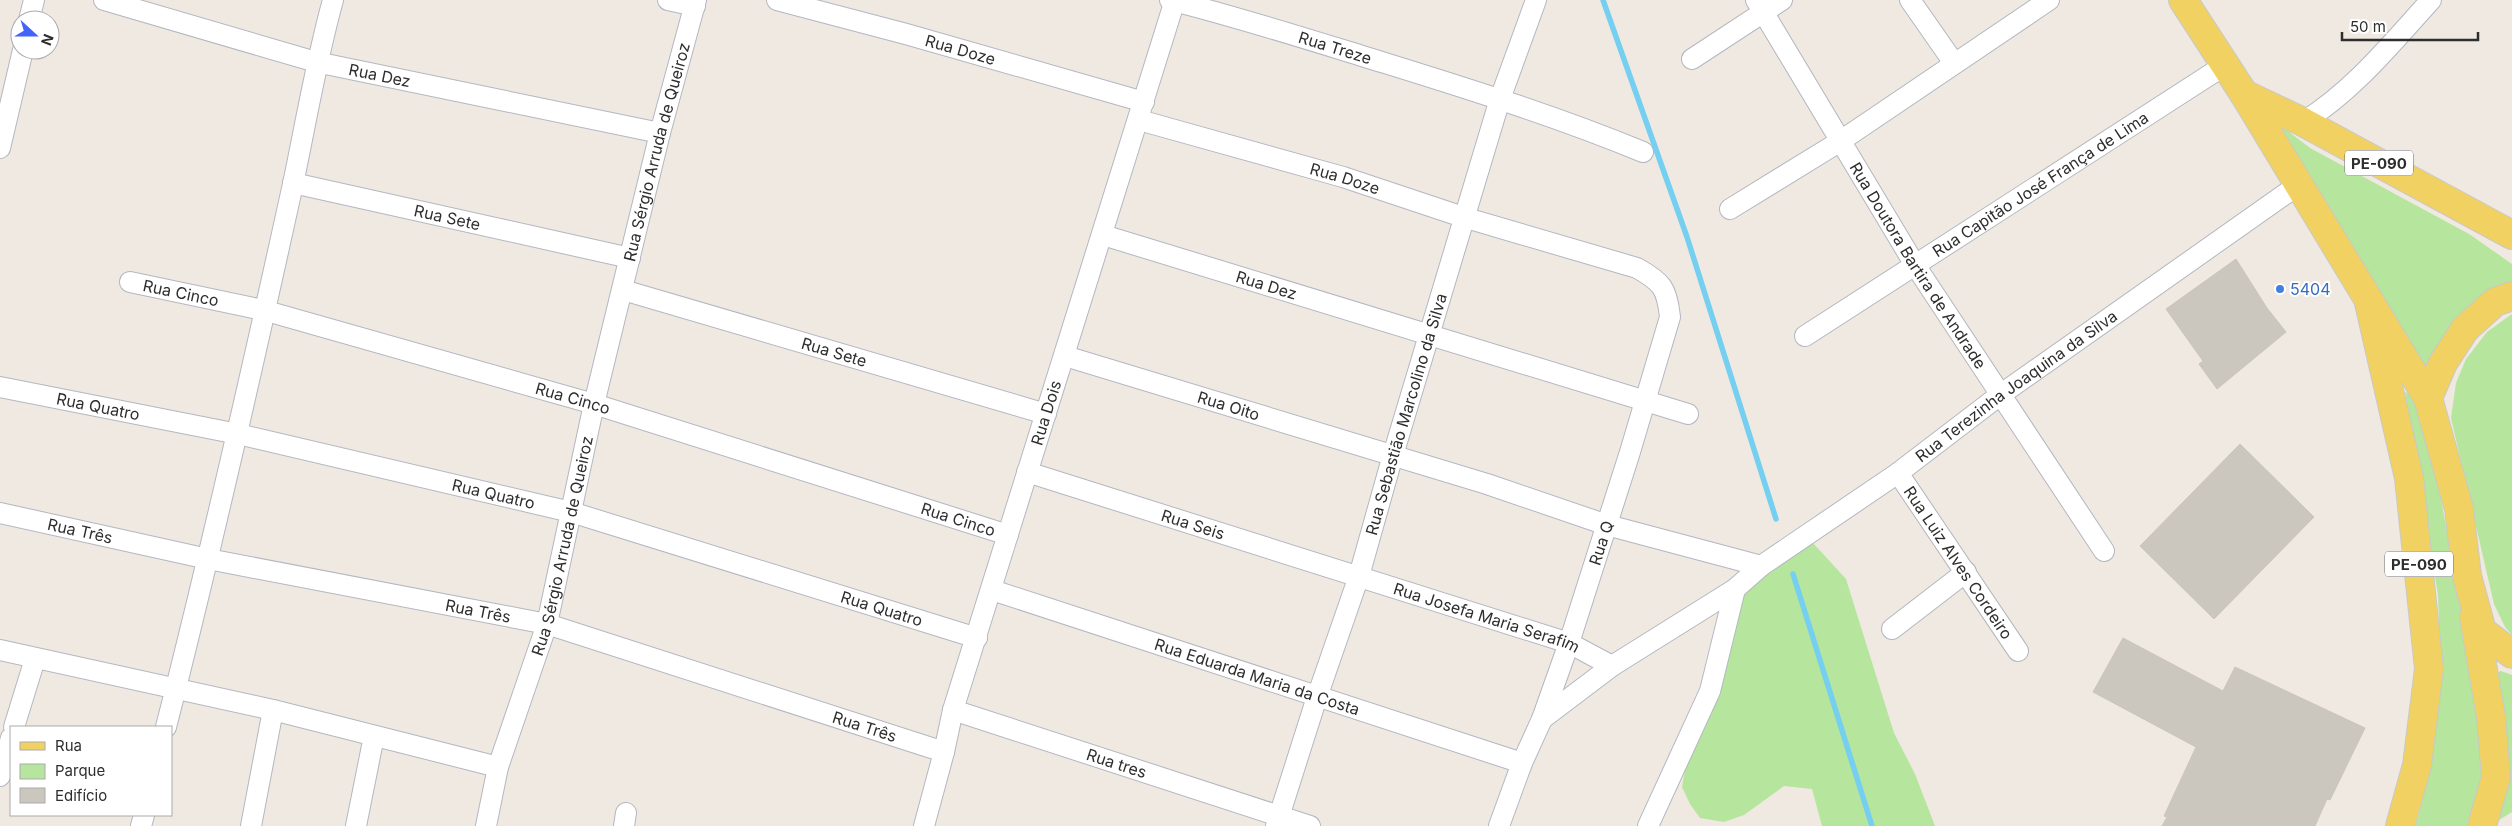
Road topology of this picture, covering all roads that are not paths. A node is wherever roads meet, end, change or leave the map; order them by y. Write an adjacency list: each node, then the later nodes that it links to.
1 (104, 0): 16 (street, Rua Dez)
2 (333, 0): 16 (street)
3 (668, 0): 11 (street)
4 (776, 0): 21 (street, Rua Doze)
5 (1173, 0): 20 (street, Rua Treze); 21 (street, Rua Dois)
6 (1536, 0): 20 (street, Rua Sebastião Marcolino da Silva)
7 (1782, 0): 13 (street)
8 (1910, 0): 17 (street)
9 (2049, 0): 17 (street)
10 (2183, 0): 18 (main road, PE-090)
11 (695, 3): 23 (street, Rua Sérgio Arruda de Queiroz)
12 (2423, 3): 22 (street)
13 (1760, 6): 14 (street); 24 (street, Rua Doutora Bartira de Andrade)
14 (1692, 59)
15 (20, 60): 25 (street)
16 (316, 62): 23 (street, Rua Dez); 27 (street)
17 (1954, 63): 24 (street)
18 (2225, 65): 19 (main road, PE-090); 34 (street, Rua Capitão José França de Lima)
19 (2244, 94): 22 (main road, PE-090 / PE-090); 28 (main road, PE-090)
20 (1500, 99): 26 (street, Rua Treze); 30 (street, Rua Sebastião Marcolino da Silva)
21 (1141, 111): 30 (street, Rua Doze); 31 (street, Rua Dois)
22 (2303, 122): 32 (main road, PE-090 / PE-090)
23 (660, 133): 33 (street, Rua Sérgio Arruda de Queiroz)
24 (1839, 142): 29 (street); 34 (street, Rua Doutora Bartira de Andrade)
25 (0, 148)
26 (1643, 152)
27 (293, 183): 33 (street, Rua Sete); 40 (street)
28 (2298, 185): 39 (main road, PE-090); 45 (street, Rua Terezinha Joaquina da Silva)
29 (1730, 208)
30 (1464, 217): 35 (street, Rua Doze); 41 (street, Rua Sebastião Marcolino da Silva)
31 (1103, 235): 41 (street, Rua Dez); 43 (street, Rua Dois)
32 (2512, 236)
33 (630, 258): 37 (street, Rua Sérgio Arruda de Queiroz)
34 (1915, 265): 42 (street, Rua Capitão José França de Lima); 45 (street, Rua Doutora Bartira de Andrade)
35 (1637, 268): 47 (street, Rua Q)
36 (130, 282): 40 (street, Rua Cinco)
37 (623, 290): 48 (street, Rua Sérgio Arruda de Queiroz); 49 (street, Rua Sete)
38 (2512, 296): 46 (main road)
39 (2369, 304): 46 (main road, PE-090); 97 (main road, PE-090)
40 (264, 310): 48 (street, Rua Cinco); 51 (street)
41 (1431, 334): 47 (street, Rua Dez); 52 (street, Rua Sebastião Marcolino da Silva)
42 (1806, 336)
43 (1065, 356): 49 (street, Rua Dois); 52 (street, Rua Oito)
44 (0, 386): 51 (street, Rua Quatro)
45 (2000, 395): 54 (street, Rua Terezinha Joaquina da Silva); 59 (street, Rua Doutora Bartira de Andrade)
46 (2428, 398): 64 (main road, PE-090)
47 (1644, 400): 50 (street, Rua Dez); 57 (street, Rua Q)
48 (594, 404): 55 (street, Rua Sérgio Arruda de Queiroz); 58 (street, Rua Cinco)
49 (1046, 414): 53 (street, Rua Dois)
50 (1688, 414)
51 (238, 434): 55 (street, Rua Quatro); 60 (street)
52 (1393, 456): 57 (street, Rua Oito); 63 (street, Rua Sebastião Marcolino da Silva)
53 (1027, 472): 58 (street, Rua Dois); 63 (street, Rua Seis)
54 (1898, 473): 61 (street, Rua Terezinha Joaquina da Silva); 62 (street, Rua Luiz Alves Cordeiro)
55 (571, 512): 67 (street, Rua Sérgio Arruda de Queiroz); 69 (street, Rua Quatro)
56 (0, 513): 60 (street, Rua Três)
57 (1608, 525): 61 (street, Rua Oito); 70 (street, Rua Q)
58 (1008, 534): 65 (street, Rua Dois)
59 (2104, 552)
60 (208, 559): 67 (street, Rua Três); 76 (street)
61 (1761, 566): 66 (street, Rua Terezinha Joaquina da Silva)
62 (1966, 572): 68 (street); 72 (street, Rua Luiz Alves Cordeiro)
63 (1360, 576): 70 (street, Rua Josefa Maria Serafim); 77 (street, Rua Sebastião Marcolino da Silva)
64 (2467, 576): 73 (main road, PE-090); 98 (main road, PE-090)
65 (992, 590): 69 (street, Rua Dois); 77 (street, Rua Eduarda Maria da Costa)
66 (1734, 590): 75 (street, Rua Terezinha Joaquina da Silva); 96 (street)
67 (547, 624): 85 (street, Rua Três); 87 (street, Rua Sérgio Arruda de Queiroz)
68 (1892, 630)
69 (977, 638): 79 (street, Rua Dois)
70 (1569, 643): 75 (street, Rua Josefa Maria Serafim); 80 (street, Rua Q)
71 (0, 650): 74 (street)
72 (2018, 650)
73 (2512, 654)
74 (35, 659): 76 (street); 81 (street)
75 (1612, 666): 80 (street, Rua Terezinha Joaquina da Silva)
76 (176, 689): 78 (street); 82 (street)
77 (1317, 697): 86 (street, Rua Eduarda Maria da Costa); 89 (street, Rua Sebastião Marcolino da Silva)
78 (273, 710): 83 (street); 90 (street)
79 (954, 710): 85 (street, Rua Dois); 89 (street, Rua tres)
80 (1542, 720): 86 (street, Rua Q)
81 (14, 726)
82 (166, 726)
83 (374, 736): 87 (street); 91 (street)
84 (10, 741): 88 (street)
85 (944, 752): 93 (street, Rua Dois)
86 (1522, 763): 95 (street, Rua Q)
87 (498, 767): 92 (street, Rua Sérgio Arruda de Queiroz)
88 (0, 776)
89 (1278, 821): 94 (street, Rua tres)
90 (251, 826)
91 (356, 826)
92 (486, 826)
93 (924, 826)
94 (1310, 826)
95 (1499, 826)
96 (1648, 826)
97 (2400, 826)
98 (2482, 826)

